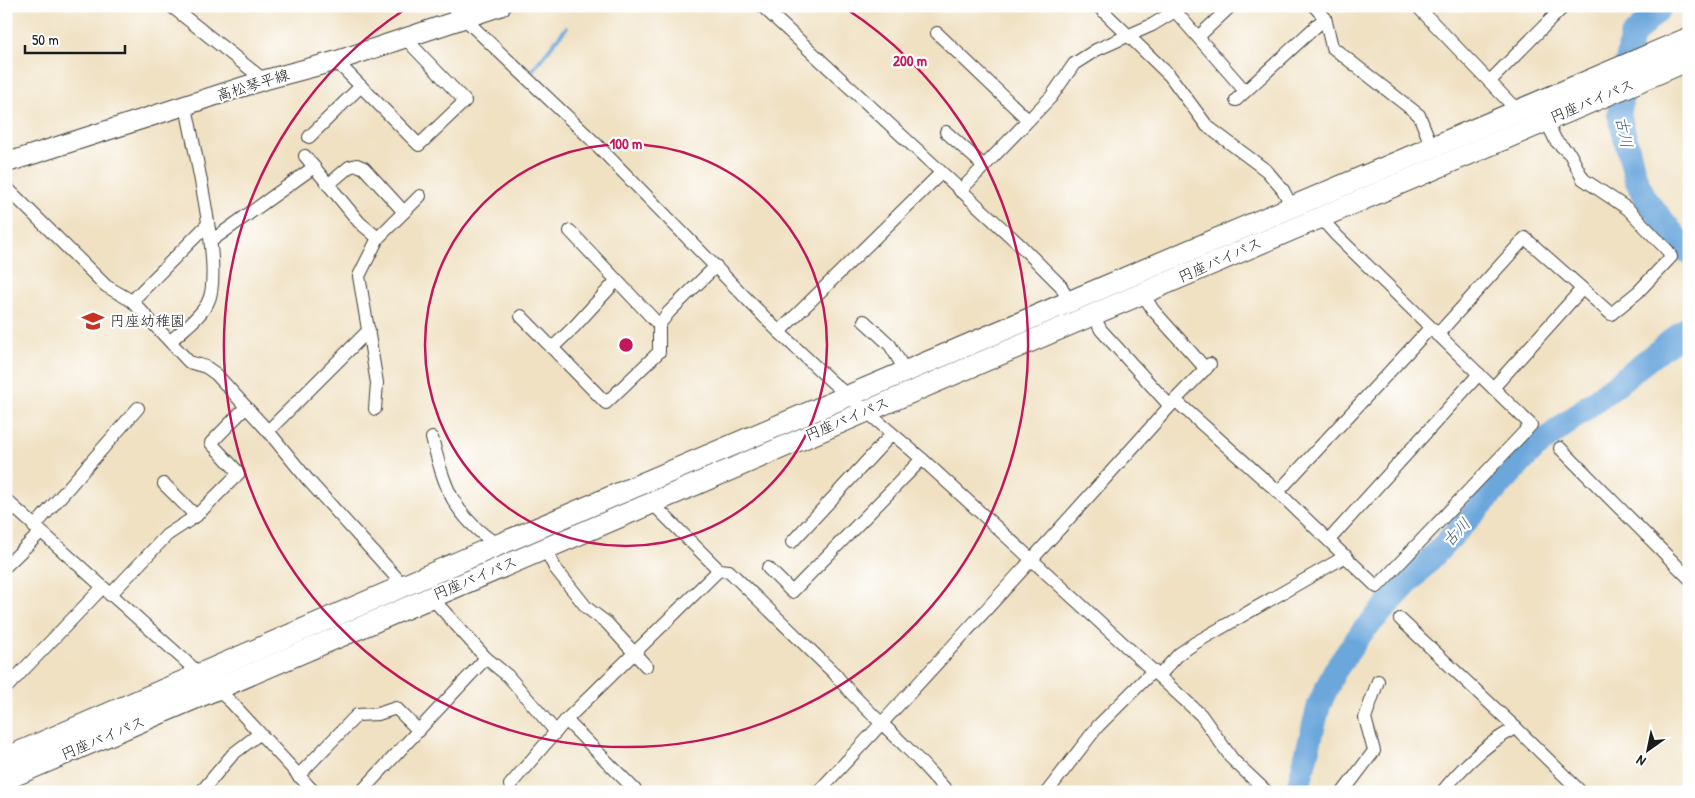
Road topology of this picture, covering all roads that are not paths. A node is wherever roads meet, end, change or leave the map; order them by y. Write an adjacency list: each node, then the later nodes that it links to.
1 (171, 6): 18 (street)
2 (501, 6): 9 (main road, 高松琴平線)
3 (762, 6): 31 (street)
4 (1098, 6): 12 (street)
5 (1231, 6): 13 (street)
6 (1314, 6): 10 (street)
7 (1418, 6): 19 (street)
8 (1564, 6): 19 (street)
9 (457, 13): 14 (main road, 高松琴平線); 43 (street)
10 (1326, 18): 13 (street); 26 (street)
11 (937, 33): 23 (street)
12 (1130, 35): 13 (street); 23 (street); 36 (street)
13 (1198, 37)
14 (405, 38): 17 (main road, 高松琴平線); 20 (street)
15 (1689, 38): 22 (highway, 円座バイパス)
16 (1689, 60): 22 (highway, 円座バイパス)
17 (336, 61): 18 (main road, 高松琴平線); 20 (street)
18 (264, 80): 21 (main road, 高松琴平線)
19 (1490, 81): 22 (street)
20 (361, 86): 25 (street)
21 (186, 106): 28 (main road, 高松琴平線); 39 (street)
22 (1534, 119): 26 (highway, 円座バイパス); 38 (highway, 円座バイパス); 45 (street)
23 (1028, 120): 29 (street)
24 (946, 132): 29 (street)
25 (309, 137)
26 (1432, 148): 36 (highway, 円座バイパス)
27 (305, 156): 30 (street)
28 (6, 163)
29 (984, 166): 34 (street)
30 (314, 167): 32 (street); 42 (street)
31 (941, 173): 34 (street); 55 (street)
32 (328, 185): 37 (street); 41 (street)
33 (6, 187): 47 (street)
34 (960, 191): 48 (street)
35 (420, 196): 37 (street)
36 (1292, 207): 38 (highway); 48 (highway, 円座バイパス)
37 (404, 212): 41 (street)
38 (1320, 217): 46 (highway, 円座バイパス); 54 (street)
39 (208, 224): 42 (street); 47 (street)
40 (570, 231): 44 (street)
41 (378, 238): 53 (street)
42 (211, 240): 56 (street)
43 (716, 266): 52 (street); 55 (street)
44 (617, 280): 52 (street); 57 (street)
45 (1582, 289): 54 (street); 60 (street)
46 (1143, 294): 49 (highway, 円座バイパス); 62 (street)
47 (132, 301): 56 (street)
48 (1069, 303): 49 (highway); 58 (highway, 円座バイパス)
49 (1093, 315): 62 (street); 66 (highway, 円座バイパス)
50 (521, 316): 57 (street)
51 (864, 322): 58 (street)
52 (659, 325): 57 (street)
53 (369, 330): 65 (street); 67 (street)
54 (1434, 331): 59 (street); 73 (street)
55 (779, 332): 61 (street)
56 (170, 341): 63 (street)
57 (552, 348)
58 (906, 372): 61 (highway, 円座バイパス)
59 (1479, 374): 60 (street); 78 (street)
60 (1493, 388): 82 (street)
61 (849, 398): 66 (street); 80 (highway, 円座バイパス)
62 (1173, 403): 73 (street); 83 (street)
63 (246, 407): 67 (street); 76 (street)
64 (138, 408): 77 (street)
65 (375, 409)
66 (865, 412): 68 (street); 75 (highway, 円座バイパス)
67 (268, 431): 88 (street)
68 (891, 435): 71 (street); 79 (street)
69 (432, 438): 80 (street)
70 (1560, 448): 87 (street)
71 (922, 459): 83 (street); 85 (street)
72 (164, 484): 76 (street)
73 (1278, 492): 78 (street)
74 (6, 500): 77 (street)
75 (651, 502): 81 (highway, 円座バイパス); 86 (street)
76 (196, 516): 89 (street)
77 (37, 530): 84 (street); 89 (street)
78 (1329, 540): 82 (street)
79 (792, 542)
80 (498, 545): 88 (highway, 円座バイパス)
81 (545, 548): 90 (highway, 円座バイパス); 92 (street)
82 (1346, 556): 95 (street)
83 (1031, 561): 95 (street); 101 (street)
84 (6, 566)
85 (768, 568)
86 (719, 570): 92 (street); 101 (street)
87 (1689, 578)
88 (404, 586): 96 (highway, 円座バイパス)
89 (106, 591): 96 (street); 98 (street)
90 (431, 597): 93 (street); 99 (highway, 円座バイパス)
91 (1400, 619): 102 (street)
92 (635, 654): 94 (street); 100 (street)
93 (486, 658): 103 (street); 104 (street)
94 (646, 666)
95 (1156, 673): 116 (street); 117 (street)
96 (201, 674): 99 (street); 106 (highway, 円座バイパス)
97 (1378, 681): 118 (street)
98 (7, 686)
99 (217, 689): 105 (street); 108 (highway, 円座バイパス)
100 (566, 720): 104 (street); 113 (street)
101 (879, 723): 114 (street); 115 (street)
102 (1516, 728): 119 (street); 120 (street)
103 (419, 731): 107 (street); 112 (street)
104 (556, 732): 109 (street)
105 (259, 734): 107 (street); 110 (street)
106 (6, 758)
107 (298, 776): 111 (street)
108 (6, 780)
109 (510, 785)
110 (201, 792)
111 (314, 792)
112 (361, 792)
113 (637, 792)
114 (818, 792)
115 (948, 792)
116 (1047, 792)
117 (1267, 792)
118 (1343, 792)
119 (1442, 792)
120 (1581, 792)

